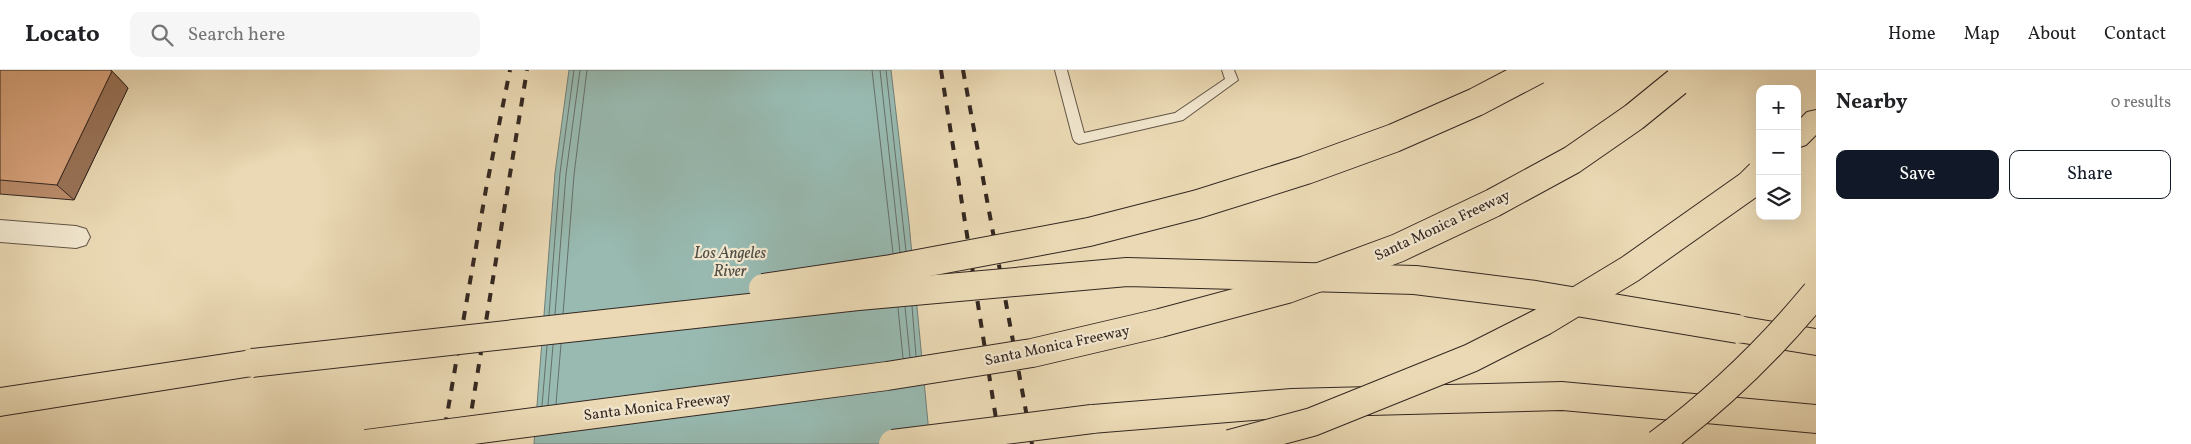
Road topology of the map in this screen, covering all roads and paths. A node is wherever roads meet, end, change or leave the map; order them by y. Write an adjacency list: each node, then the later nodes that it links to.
1 (1061, 70): 2 (lane)
2 (1228, 70)
3 (1537, 70): 12 (highway, bridge)
4 (1684, 76): 15 (highway, Santa Monica Freeway, bridge)
5 (1816, 119): 6 (highway)
6 (1801, 134)
7 (1759, 175): 17 (highway, bridge)
8 (0, 231): 9 (street)
9 (76, 237)
10 (1816, 293): 18 (highway, bridge)
11 (1816, 342): 12 (highway, bridge)
12 (252, 363): 13 (highway)
13 (0, 402)
14 (1816, 419): 16 (highway, bridge)
15 (366, 444)
16 (893, 444)
17 (1230, 444)
18 (1658, 444)

